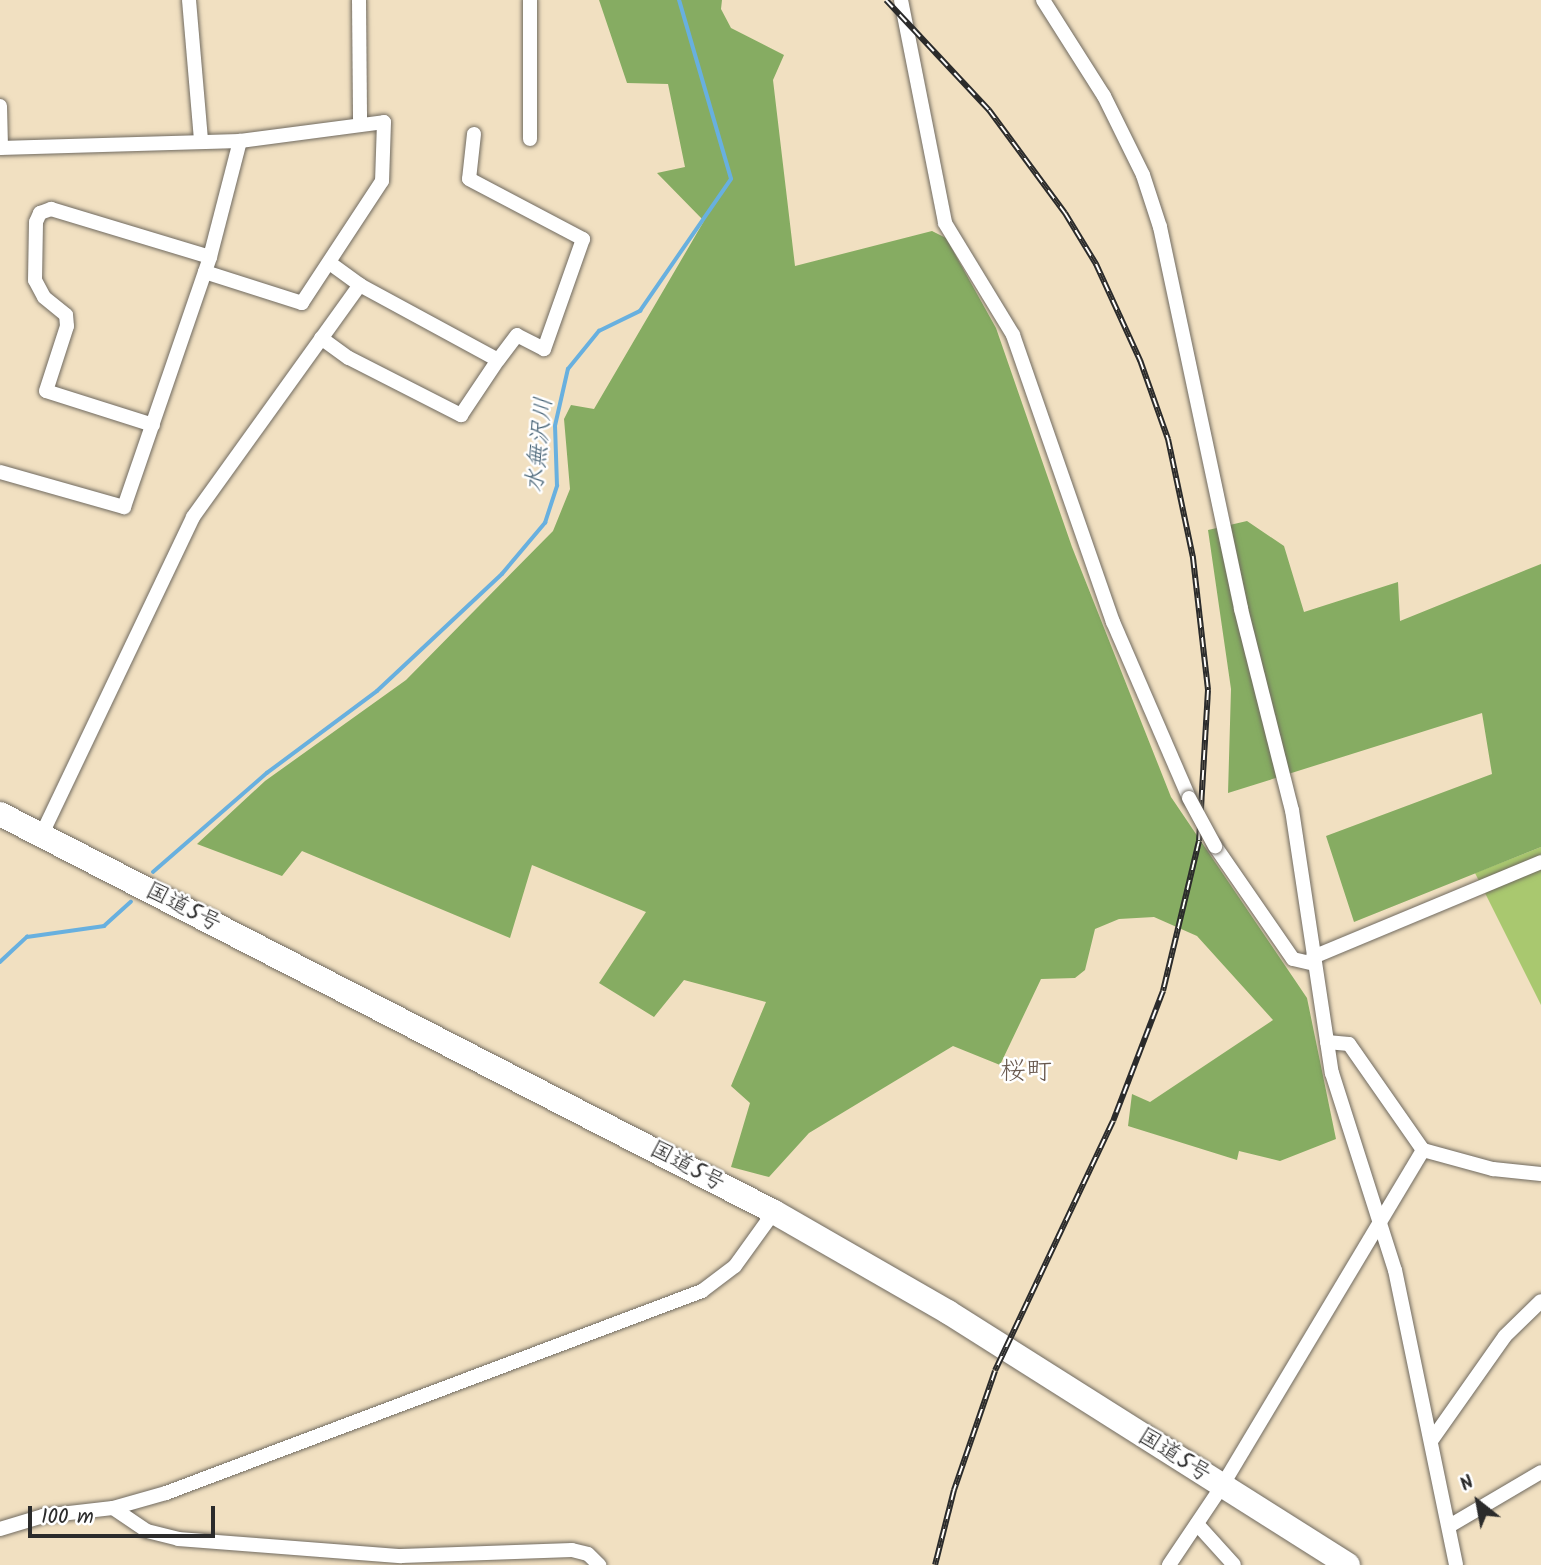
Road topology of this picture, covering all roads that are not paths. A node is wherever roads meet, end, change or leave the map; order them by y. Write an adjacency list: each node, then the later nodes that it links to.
1 (189, 0): 10 (street)
2 (359, 0): 7 (street)
3 (530, 0): 9 (street)
4 (901, 0): 23 (street, bridge)
5 (1044, 0): 23 (street)
6 (0, 106): 12 (street)
7 (360, 124): 11 (street); 13 (street)
8 (474, 134): 17 (street)
9 (530, 139)
10 (201, 140): 11 (street); 12 (street)
11 (240, 141): 14 (street)
12 (1, 148)
13 (330, 263): 14 (street); 15 (street)
14 (208, 265): 18 (street); 18 (street)
15 (360, 285): 16 (street); 17 (street)
16 (321, 338): 17 (street); 21 (street)
17 (498, 360)
18 (153, 425): 19 (street)
19 (0, 472)
20 (0, 814): 21 (highway, 国道5号)
21 (41, 836): 27 (highway, 国道5号)
22 (1541, 862): 23 (street)
23 (1313, 960): 24 (street)
24 (1327, 1042): 25 (street); 28 (street)
25 (1423, 1150): 26 (street); 28 (street)
26 (1541, 1174)
27 (774, 1212): 32 (highway, 国道5号); 33 (street)
28 (1382, 1221): 30 (street); 32 (street)
29 (1541, 1301): 30 (street)
30 (1431, 1441): 35 (street)
31 (1541, 1472): 35 (street)
32 (1222, 1486): 34 (street); 40 (highway, 国道5号)
33 (113, 1508): 36 (street); 37 (street)
34 (1196, 1524): 38 (street); 39 (street)
35 (1451, 1525): 41 (street)
36 (0, 1529)
37 (599, 1565)
38 (1169, 1565)
39 (1234, 1565)
40 (1348, 1565)
41 (1456, 1565)

